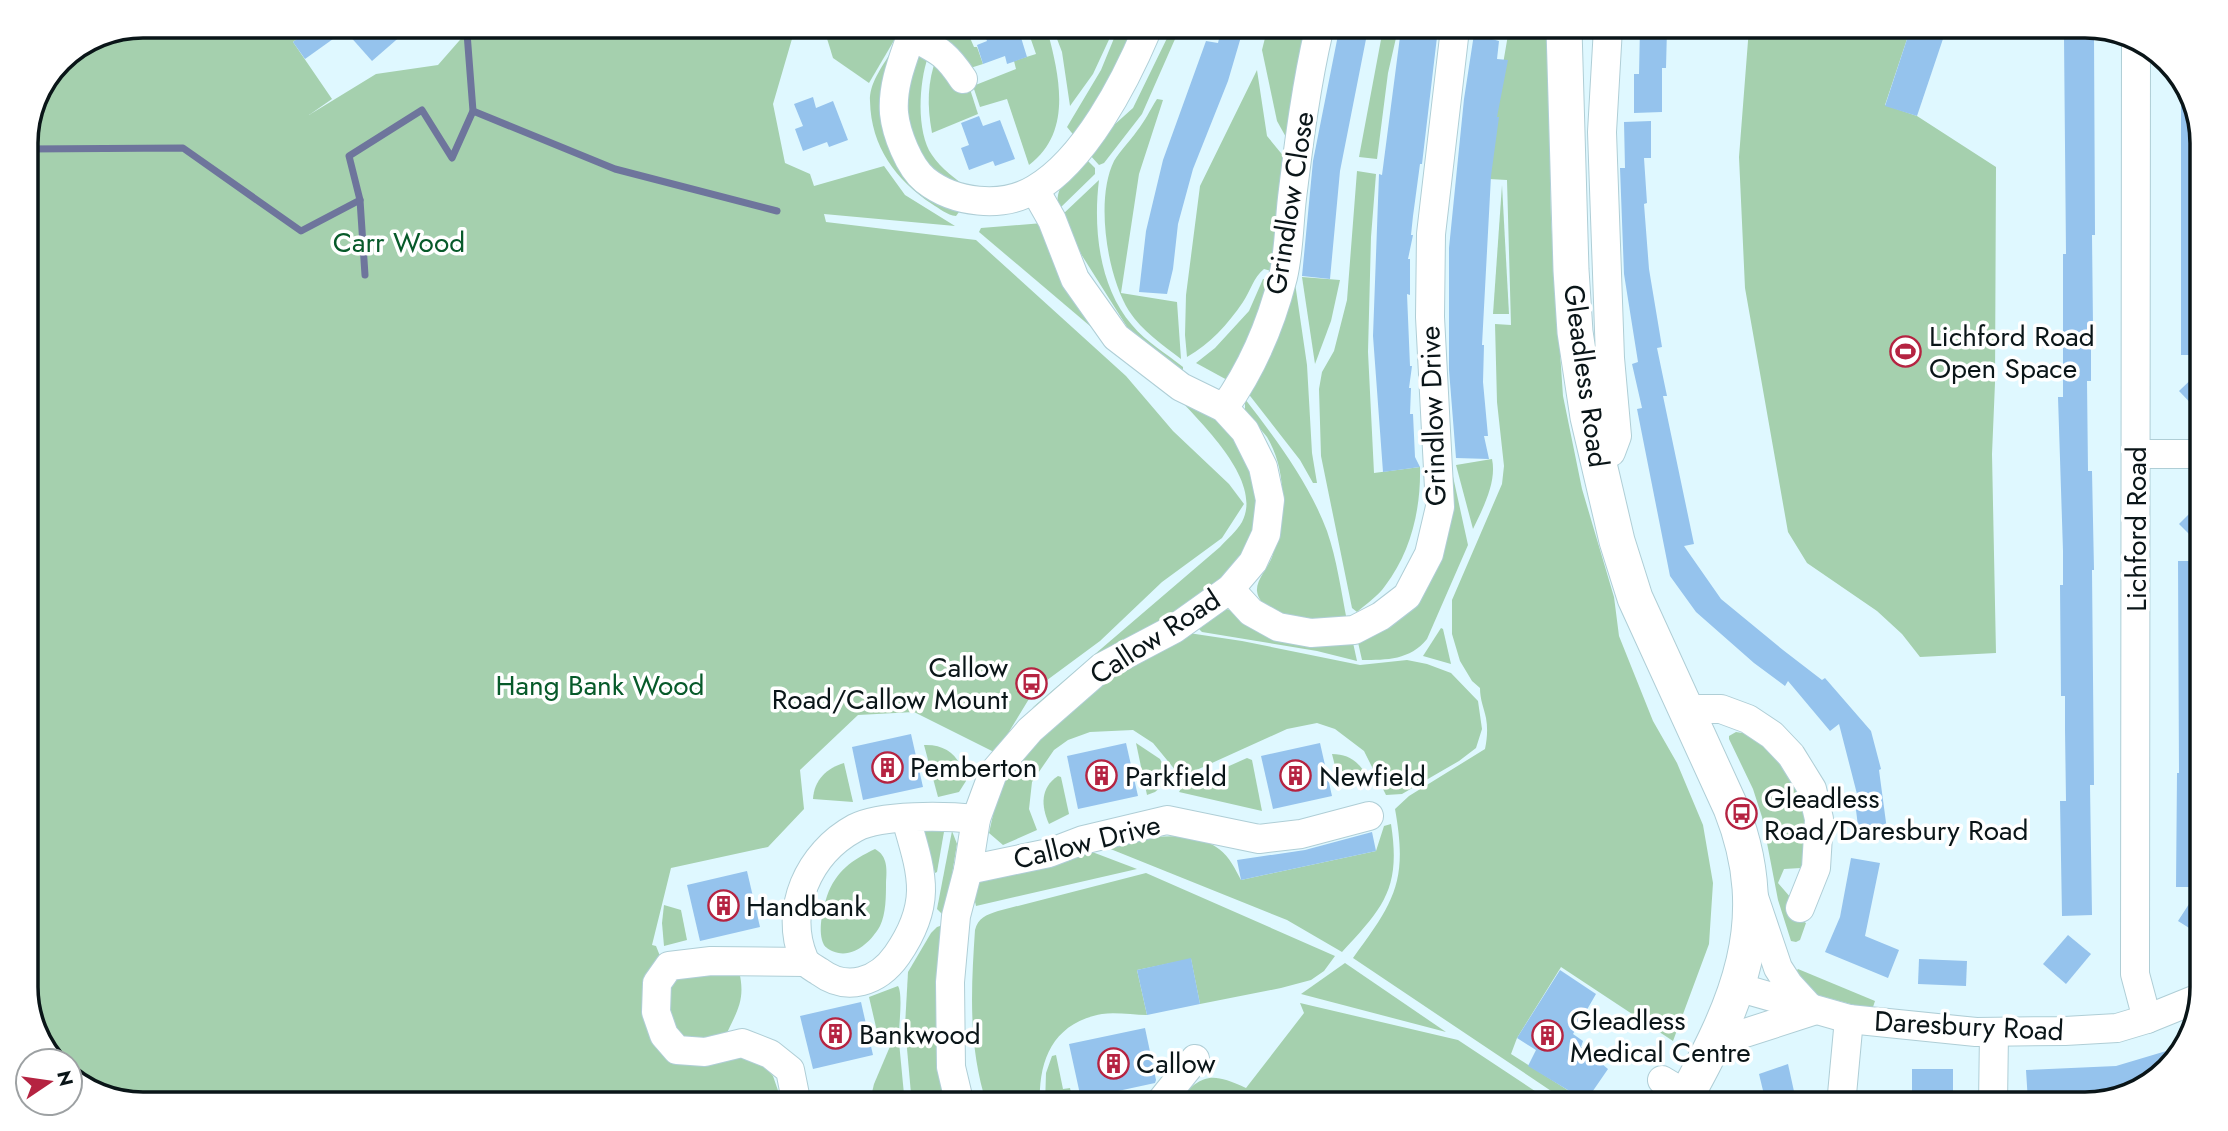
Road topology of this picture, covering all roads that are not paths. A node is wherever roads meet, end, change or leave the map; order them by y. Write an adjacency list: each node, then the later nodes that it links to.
1 (911, 38): 10 (street)
2 (919, 38): 9 (street)
3 (1144, 38): 10 (street)
4 (1317, 38): 11 (street, Grindlow Close)
5 (1454, 38): 15 (street, Grindlow Drive)
6 (1564, 38): 14 (main road, Gleadless Road)
7 (1607, 38): 14 (street)
8 (2136, 52): 12 (street, Lichford Road)
9 (963, 79)
10 (1035, 190): 11 (street, Callow Road)
11 (1224, 408): 15 (street, Callow Road)
12 (2137, 454): 13 (street); 28 (street, Lichford Road)
13 (2189, 454)
14 (1596, 456): 16 (main road, Gleadless Road)
15 (1230, 589): 19 (street, Callow Road)
16 (1684, 709): 21 (main road, Gleadless Road); 22 (street)
17 (1369, 816): 20 (street, Callow Drive)
18 (906, 819): 19 (street); 23 (street); 23 (street)
19 (976, 820): 20 (street, Callow Road)
20 (968, 870): 33 (street, Callow Road)
21 (1749, 882): 24 (main road, Gleadless Road); 26 (street)
22 (1797, 893)
23 (805, 962): 32 (street)
24 (1737, 987): 26 (street, Daresbury Road); 30 (main road, Gleadless Road)
25 (2189, 1002): 28 (street, Daresbury Road)
26 (1813, 1010): 27 (street, Daresbury Road); 30 (street)
27 (1849, 1019): 29 (street, Daresbury Road); 36 (street)
28 (2147, 1019): 29 (street, Daresbury Road)
29 (1994, 1032): 37 (street)
30 (1711, 1050): 35 (main road, Gleadless Road)
31 (1195, 1059): 34 (street)
32 (794, 1092)
33 (957, 1092)
34 (1168, 1092)
35 (1677, 1092)
36 (1842, 1092)
37 (1993, 1092)

